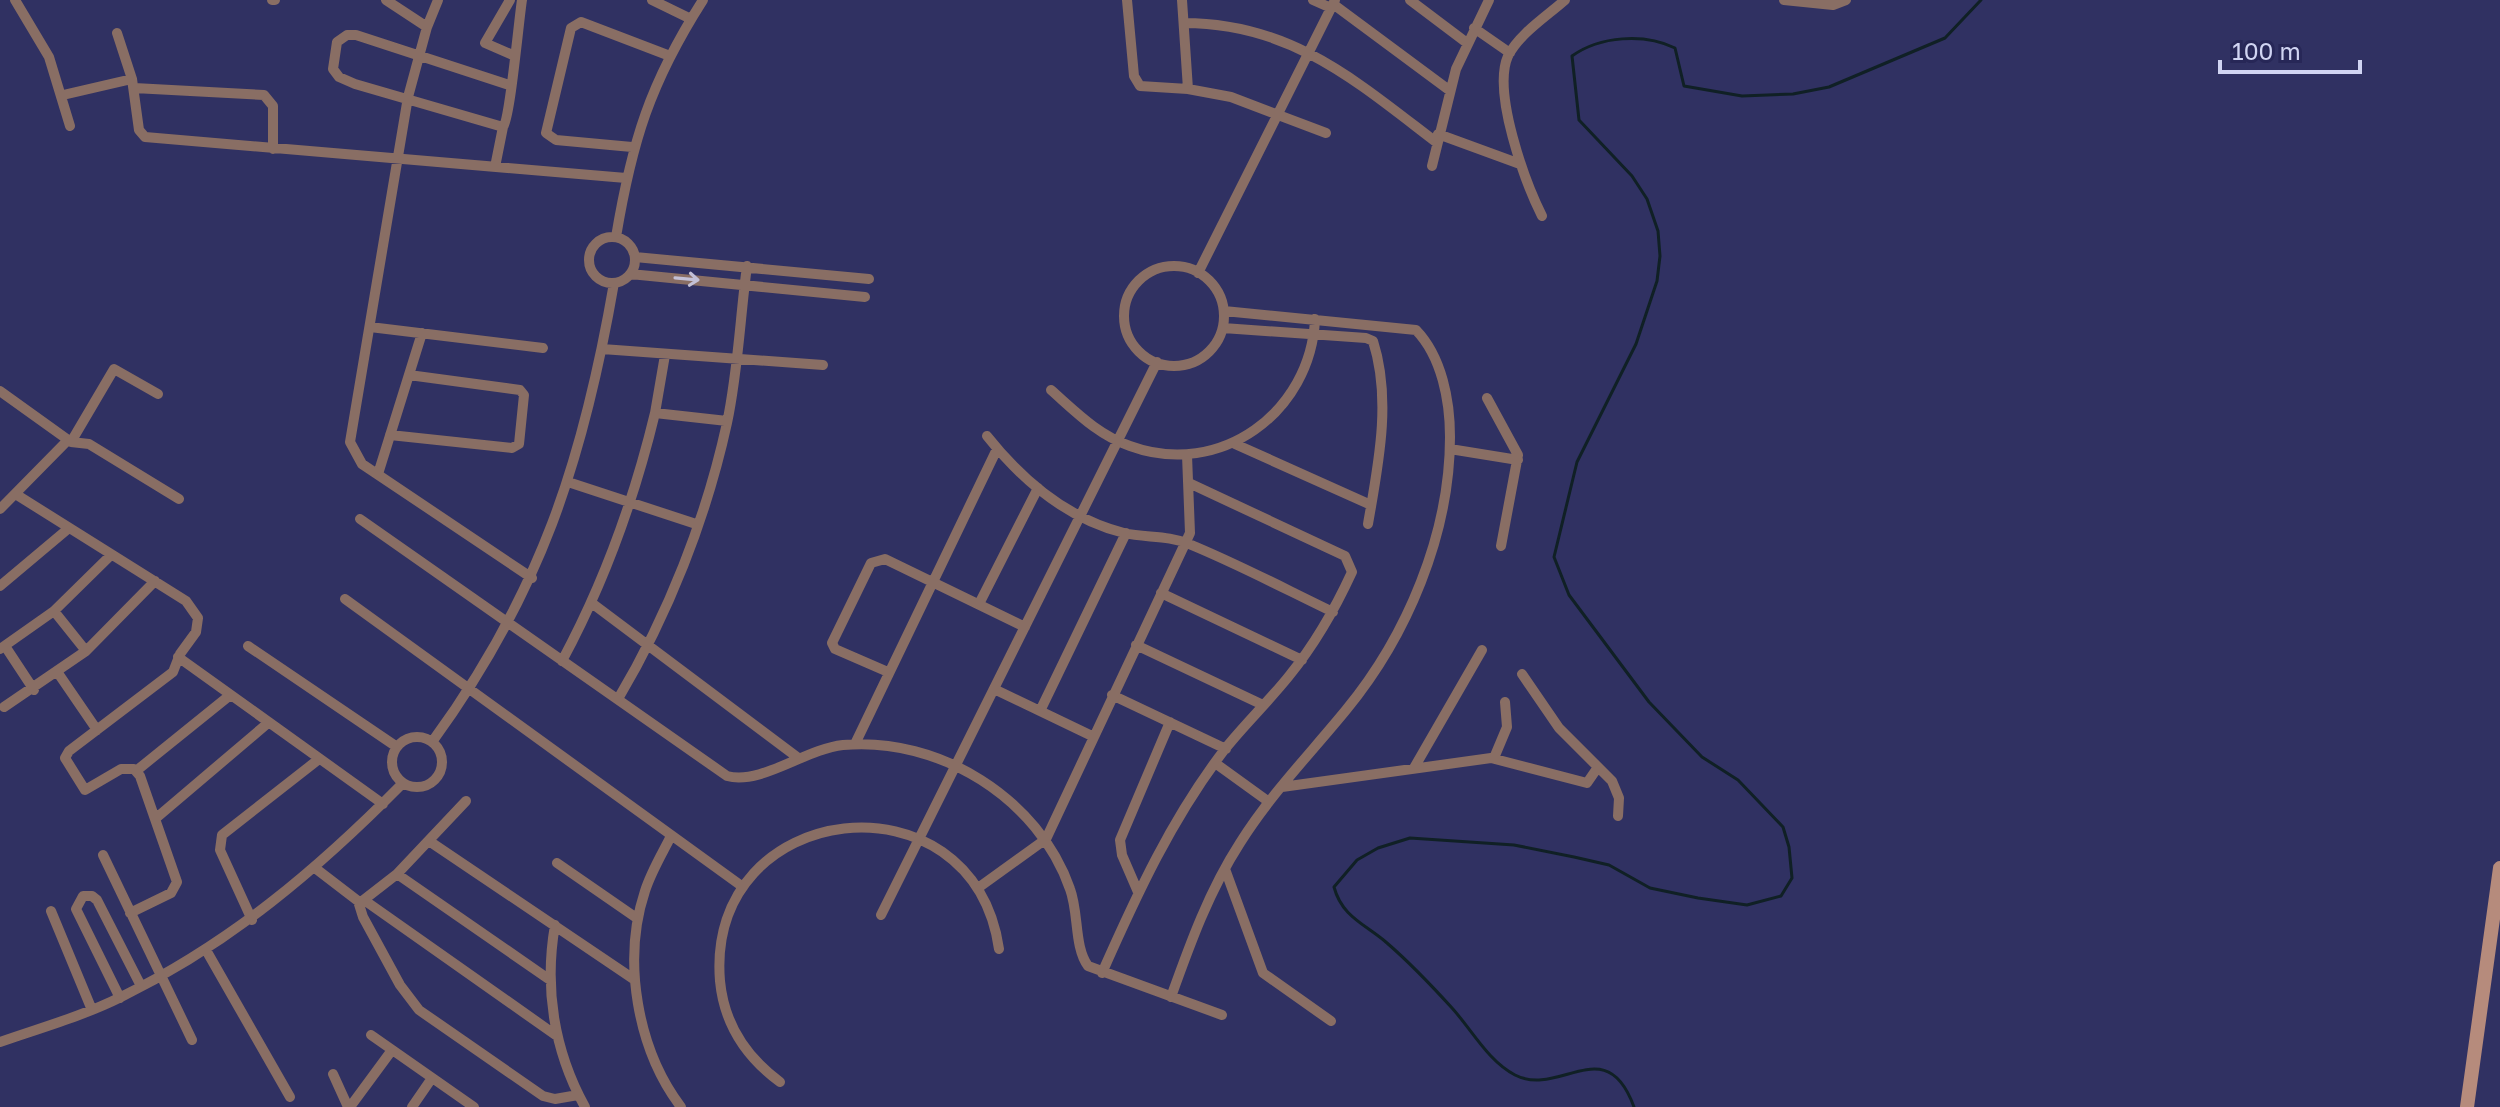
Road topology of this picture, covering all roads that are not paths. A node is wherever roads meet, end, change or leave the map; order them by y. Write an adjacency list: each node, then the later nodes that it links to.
1 (15, 0): 32 (street)
2 (386, 0): 19 (street)
3 (438, 0): 19 (street)
4 (510, 0): 26 (street)
5 (522, 0): 26 (street)
6 (652, 0): 17 (street)
7 (703, 0): 17 (street)
8 (1127, 0): 30 (street)
9 (1182, 0): 18 (street)
10 (1313, 0): 16 (street)
11 (1410, 0): 22 (street)
12 (1489, 0): 20 (street)
13 (1565, 0): 24 (street)
14 (1784, 0): 15 (street)
15 (1846, 0)
16 (1333, 4): 23 (street); 31 (street)
17 (691, 19): 27 (street)
18 (1184, 23): 23 (street); 30 (street)
19 (427, 27): 25 (street)
20 (1474, 28): 22 (street); 24 (street)
21 (117, 33): 28 (street)
22 (1467, 43): 31 (street)
23 (1309, 52): 34 (street); 38 (street)
24 (1510, 53): 42 (street)
25 (419, 55): 29 (street); 33 (street); 33 (street)
26 (515, 56): 29 (street)
27 (670, 56): 39 (street); 39 (street)
28 (133, 83): 32 (street); 40 (street); 40 (street)
29 (509, 85): 36 (street)
30 (1188, 89): 34 (street)
31 (1449, 90): 38 (street)
32 (63, 95): 35 (street)
33 (408, 97): 36 (street); 41 (street)
34 (1279, 113): 37 (street); 50 (street)
35 (70, 126)
36 (503, 127): 44 (street)
37 (1326, 133)
38 (1437, 138): 42 (street); 43 (street)
39 (632, 147): 45 (street)
40 (273, 149): 41 (street)
41 (399, 161): 44 (street); 58 (street)
42 (1520, 164): 46 (street)
43 (1432, 166)
44 (495, 167): 45 (street)
45 (626, 178): 47 (street)
46 (1542, 216)
47 (616, 237): 48 (street); 53 (street)
48 (635, 257): 49 (street); 51 (street)
49 (747, 266): 52 (street); 54 (street)
50 (1198, 273): 56 (street); 66 (street)
51 (630, 274): 53 (street); 54 (street, one-way to 54)
52 (869, 279)
53 (614, 283): 63 (street)
54 (744, 284): 55 (street); 65 (street)
55 (865, 297)
56 (1224, 311): 57 (street); 59 (street)
57 (1315, 319): 61 (street); 81 (street)
58 (370, 327): 60 (street); 84 (street)
59 (1223, 328): 61 (street); 66 (street)
60 (422, 333): 62 (street); 68 (street)
61 (1314, 334): 79 (street); 91 (street)
62 (543, 348)
63 (602, 349): 64 (street); 85 (street)
64 (665, 355): 65 (street); 73 (street)
65 (735, 360): 67 (street); 74 (street)
66 (1157, 362): 78 (street)
67 (823, 365)
68 (409, 375): 75 (street); 75 (street)
69 (1051, 390): 78 (street)
70 (158, 394): 77 (street)
71 (2, 396): 77 (street)
72 (1487, 398): 83 (street)
73 (655, 413): 74 (street); 90 (street)
74 (727, 421): 95 (street)
75 (390, 435): 84 (street)
76 (987, 436): 80 (street)
77 (70, 441): 88 (street); 89 (street)
78 (1118, 441): 82 (street); 93 (street)
79 (1235, 444): 82 (street); 91 (street)
80 (997, 449): 87 (street); 104 (street)
81 (1450, 449): 83 (street); 153 (street)
82 (1187, 455): 86 (street)
83 (1518, 460): 100 (street)
84 (378, 474): 102 (street)
85 (568, 482): 90 (street); 102 (street)
86 (1189, 483): 99 (street); 111 (street)
87 (1038, 488): 93 (street); 109 (street)
88 (17, 495): 92 (street); 97 (street)
89 (179, 499)
90 (630, 502): 95 (street); 108 (street)
91 (1371, 505): 96 (street)
92 (0, 509)
93 (1080, 516): 98 (street); 113 (street)
94 (360, 519): 112 (street)
95 (696, 524): 116 (street)
96 (1368, 524)
97 (69, 528): 101 (street); 105 (street)
98 (1126, 533): 99 (street); 135 (street)
99 (1186, 543): 106 (street); 111 (street)
100 (1501, 546)
101 (111, 555): 103 (street); 110 (street)
102 (532, 578): 112 (street)
103 (155, 581): 119 (street); 120 (street)
104 (932, 582): 109 (street); 123 (street); 123 (street)
105 (0, 586)
106 (1161, 593): 114 (street); 121 (street)
107 (345, 599): 128 (street)
108 (593, 604): 116 (street); 122 (street)
109 (979, 604): 113 (street)
110 (54, 611): 117 (street); 119 (street)
111 (1333, 612): 121 (street)
112 (508, 624): 122 (street); 128 (street)
113 (1025, 627): 126 (street)
114 (1136, 645): 129 (street); 133 (street)
115 (248, 646): 142 (street)
116 (649, 646): 131 (street); 144 (street)
117 (3, 647): 127 (street)
118 (1482, 650): 150 (street)
119 (86, 651): 124 (street)
120 (178, 657): 130 (street); 138 (street)
121 (1302, 660): 133 (street)
122 (562, 661): 131 (street)
123 (888, 672): 141 (street)
124 (58, 673): 127 (street); 138 (street)
125 (1522, 674): 149 (street)
126 (994, 689): 135 (street); 148 (street)
127 (34, 690): 134 (street)
128 (470, 690): 140 (street); 159 (street)
129 (1112, 695): 136 (street); 139 (street)
130 (229, 696): 137 (street); 151 (street)
131 (618, 699): 144 (street)
132 (1505, 702): 145 (street)
133 (1263, 705): 143 (street)
134 (4, 707)
135 (1040, 711): 139 (street)
136 (1170, 722): 143 (street); 171 (street)
137 (268, 723): 146 (street); 158 (street)
138 (97, 730): 151 (street)
139 (1092, 736): 161 (street)
140 (432, 742): 142 (street); 152 (street)
141 (855, 744): 144 (street); 148 (street)
142 (397, 747): 152 (street)
143 (1226, 749): 147 (street)
144 (797, 757)
145 (1494, 758): 149 (street); 150 (street)
146 (319, 759): 156 (street); 177 (street)
147 (1215, 763): 155 (street); 171 (street)
148 (956, 765): 160 (street); 161 (street)
149 (1598, 767): 157 (street)
150 (1414, 768): 153 (street)
151 (136, 771): 158 (street)
152 (403, 783): 156 (street)
153 (1282, 787): 155 (street)
154 (466, 801): 162 (street)
155 (1269, 802): 167 (street)
156 (383, 804): 165 (street)
157 (1618, 816)
158 (155, 819): 174 (street)
159 (671, 836): 169 (street); 176 (street)
160 (919, 839): 169 (street); 170 (street); 175 (street)
161 (1046, 839): 170 (street); 181 (street)
162 (429, 841): 168 (street); 178 (street)
163 (103, 855): 174 (street)
164 (557, 863): 176 (street)
165 (315, 868): 172 (street); 177 (street)
166 (2500, 868): 206 (street)
167 (1225, 869): 186 (street); 190 (street)
168 (397, 874): 172 (street); 183 (street)
169 (743, 887): 198 (street)
170 (978, 888): 179 (street)
171 (1138, 892): 181 (street)
172 (362, 902): 192 (street); 199 (street)
173 (51, 911): 188 (street)
174 (130, 913): 182 (street)
175 (881, 915)
176 (638, 919): 184 (street)
177 (252, 920): 180 (street)
178 (555, 925): 183 (street); 184 (street)
179 (999, 949)
180 (206, 950): 182 (street); 200 (street)
181 (1102, 973): 186 (street)
182 (161, 975): 185 (street); 193 (street)
183 (550, 980): 192 (street)
184 (635, 980): 201 (street)
185 (141, 986): 187 (street); 187 (street)
186 (1171, 997): 189 (street)
187 (120, 998): 188 (street)
188 (92, 1010): 194 (street)
189 (1222, 1015)
190 (1331, 1021)
191 (371, 1035): 195 (street)
192 (557, 1036): 199 (street)
193 (192, 1040)
194 (0, 1042)
195 (392, 1050): 197 (street); 202 (street)
196 (333, 1074): 202 (street)
197 (432, 1078): 203 (street); 204 (street)
198 (780, 1082)
199 (578, 1095): 205 (street)
200 (290, 1097)
201 (679, 1106)
202 (349, 1107)
203 (412, 1107)
204 (473, 1107)
205 (585, 1107)
206 (2467, 1107)

